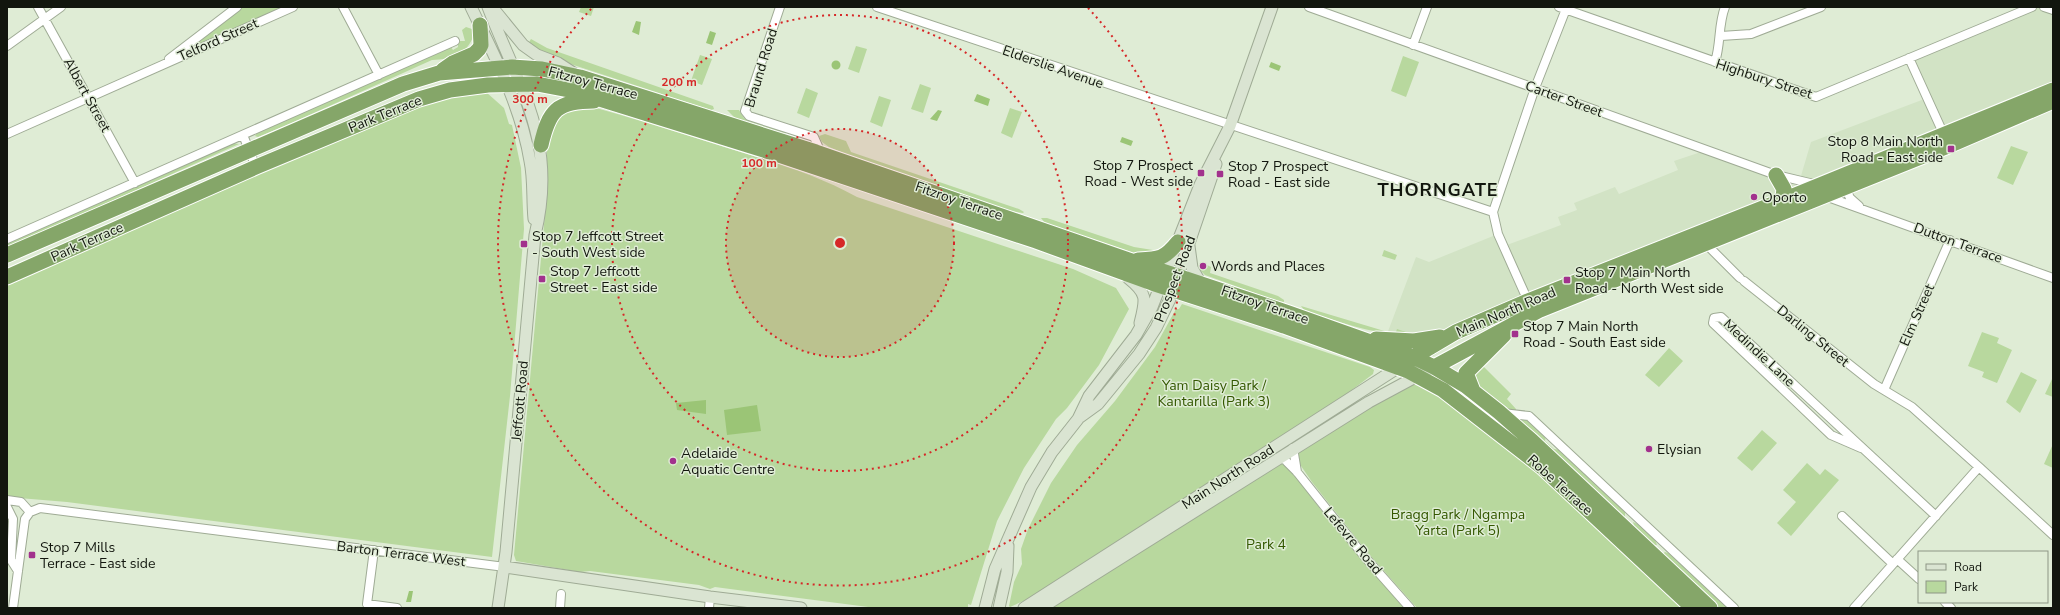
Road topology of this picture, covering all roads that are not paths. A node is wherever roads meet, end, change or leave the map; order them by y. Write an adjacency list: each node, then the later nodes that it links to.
1 (38, 7): 20 (street, Albert Street)
2 (61, 7): 20 (street)
3 (237, 7): 28 (street, Telford Street)
4 (293, 7): 28 (street, Telford Street)
5 (343, 7): 31 (street)
6 (472, 7): 21 (main road)
7 (488, 7): 29 (main road)
8 (492, 7): 32 (main road)
9 (780, 7): 46 (street, Braund Road)
10 (877, 7): 40 (street, Elderslie Avenue)
11 (1272, 7): 40 (main road, Prospect Road)
12 (1309, 7): 24 (street, Carter Street)
13 (1427, 7): 24 (street)
14 (1725, 7): 22 (street)
15 (1821, 7): 22 (street)
16 (2032, 7): 26 (street, Highbury Street)
17 (2044, 7): 19 (street)
18 (1562, 8): 27 (street, Highbury Street); 34 (street)
19 (2053, 10)
20 (45, 19): 25 (street); 36 (street, Albert Street)
21 (480, 25): 29 (main road); 30 (highway)
22 (1721, 36): 27 (street)
23 (455, 41): 31 (street)
24 (1413, 45): 34 (street, Carter Street)
25 (7, 46)
26 (1909, 58): 27 (street, Highbury Street); 43 (street)
27 (1715, 62)
28 (164, 63): 36 (street, Telford Street)
29 (506, 67): 30 (highway, Park Terrace); 32 (highway, Fitzroy Terrace); 33 (main road)
30 (439, 73): 45 (highway, Park Terrace)
31 (379, 75): 42 (street)
32 (580, 77): 39 (highway, Fitzroy Terrace)
33 (514, 84): 37 (highway, Fitzroy Terrace); 44 (main road, Jeffcott Road); 48 (highway, Park Terrace); 60 (main road, Jeffcott Road)
34 (1535, 88): 49 (street, Carter Street); 57 (street)
35 (2053, 90): 43 (highway, Main North Road)
36 (89, 98): 41 (street, Telford Street); 52 (street, Albert Street)
37 (612, 101): 44 (highway); 47 (highway, Fitzroy Terrace)
38 (2053, 101): 43 (highway, Main North Road)
39 (718, 120): 46 (highway, Fitzroy Terrace); 47 (highway)
40 (1230, 126): 57 (street, Elderslie Avenue); 65 (main road, Prospect Road)
41 (7, 134)
42 (243, 135): 45 (street); 52 (street)
43 (1946, 140): 51 (highway, Main North Road)
44 (541, 145): 60 (main road, Jeffcott Road)
45 (249, 150): 48 (street); 66 (highway, Park Terrace)
46 (816, 152): 50 (highway, Fitzroy Terrace); 53 (highway)
47 (776, 154): 53 (highway, Fitzroy Terrace)
48 (256, 166): 68 (highway, Park Terrace)
49 (1776, 175): 54 (street, Carter Street); 55 (highway)
50 (889, 177): 58 (highway); 59 (highway, Fitzroy Terrace)
51 (1843, 182): 54 (highway, Main North Road); 56 (street, Dutton Terrace)
52 (136, 183): 62 (street)
53 (862, 183): 58 (highway, Fitzroy Terrace)
54 (1823, 190): 55 (highway, Main North Road); 56 (street, Dutton Terrace); 61 (highway, Main North Road)
55 (1778, 202): 61 (highway, Main North Road)
56 (1862, 209): 63 (street, Dutton Terrace)
57 (1493, 212): 72 (street)
58 (963, 218): 64 (highway, Fitzroy Terrace)
59 (1028, 224): 64 (highway); 67 (highway, Fitzroy Terrace)
60 (535, 235): 104 (main road, Jeffcott Road)
61 (1703, 238): 72 (highway, Main North Road); 81 (street, Darling Street)
62 (7, 239)
63 (1950, 240): 69 (street, Dutton Terrace); 81 (street, Elm Street)
64 (1036, 241): 67 (highway, Fitzroy Terrace)
65 (1184, 243): 67 (highway); 70 (main road, Prospect Road); 71 (main road)
66 (7, 255)
67 (1125, 266): 70 (highway, Fitzroy Terrace); 75 (main road)
68 (7, 277)
69 (2053, 278)
70 (1170, 281): 71 (highway, Fitzroy Terrace); 73 (highway, Fitzroy Terrace); 75 (main road, Prospect Road); 84 (main road, Prospect Road)
71 (1200, 282): 73 (highway, Fitzroy Terrace)
72 (1528, 308): 74 (highway, Main North Road); 79 (highway, Main North Road); 82 (highway)
73 (1287, 320): 76 (highway, Fitzroy Terrace); 78 (highway, Fitzroy Terrace)
74 (1456, 332): 76 (highway); 77 (highway, Main North Road)
75 (1136, 335): 84 (main road, Prospect Road)
76 (1354, 337): 77 (highway, Fitzroy Terrace)
77 (1413, 357): 78 (highway, Main North Road); 79 (highway, Robe Terrace)
78 (1399, 367): 80 (highway, Fitzroy Terrace); 116 (main road, Main North Road)
79 (1434, 367): 80 (main road, Main North Road); 82 (highway, Robe Terrace)
80 (1418, 375): 85 (main road, Main North Road); 96 (highway, Robe Terrace)
81 (1884, 390): 88 (street, Darling Street)
82 (1473, 391): 83 (highway, Robe Terrace)
83 (1499, 412): 93 (street, Robe Terrace); 97 (highway, Robe Terrace)
84 (1078, 418): 99 (main road, Prospect Road)
85 (1293, 448): 87 (main road, Main North Road); 89 (street, Lefevre Road)
86 (1861, 448): 86 (street, Medindie Lane); 95 (street, Medindie Lane)
87 (1278, 458): 89 (street, Lefevre Road); 117 (main road, Main North Road)
88 (1979, 467): 95 (street); 98 (street, Darling Street)
89 (1297, 472): 118 (street, Lefevre Road)
90 (7, 500): 92 (street)
91 (7, 507): 105 (street)
92 (30, 512): 101 (street, Barton Terrace West); 105 (street)
93 (1635, 515): 97 (street); 100 (street, Robe Terrace)
94 (1842, 516): 103 (street)
95 (1936, 516): 103 (street)
96 (1600, 521): 97 (highway); 119 (highway, Robe Terrace)
97 (1624, 526): 102 (highway, Robe Terrace)
98 (2053, 535)
99 (1008, 540): 114 (main road, Prospect Road); 115 (main road, Prospect Road)
100 (1665, 543): 102 (street); 122 (street, Robe Terrace)
101 (374, 550): 104 (street, Barton Terrace West); 110 (street)
102 (1655, 555): 120 (highway); 121 (highway, Robe Terrace)
103 (1895, 562): 106 (street); 123 (street)
104 (505, 567): 108 (main road, Barton Terrace West); 111 (main road, Jeffcott Road)
105 (18, 571): 109 (street)
106 (1918, 578)
107 (561, 594): 112 (street)
108 (709, 603): 113 (main road, Barton Terrace West)
109 (13, 608)
110 (397, 608)
111 (498, 608)
112 (560, 608)
113 (800, 608)
114 (985, 608)
115 (999, 608)
116 (1024, 608)
117 (1041, 608)
118 (1410, 608)
119 (1693, 608)
120 (1696, 608)
121 (1710, 608)
122 (1734, 608)
123 (1854, 608)

